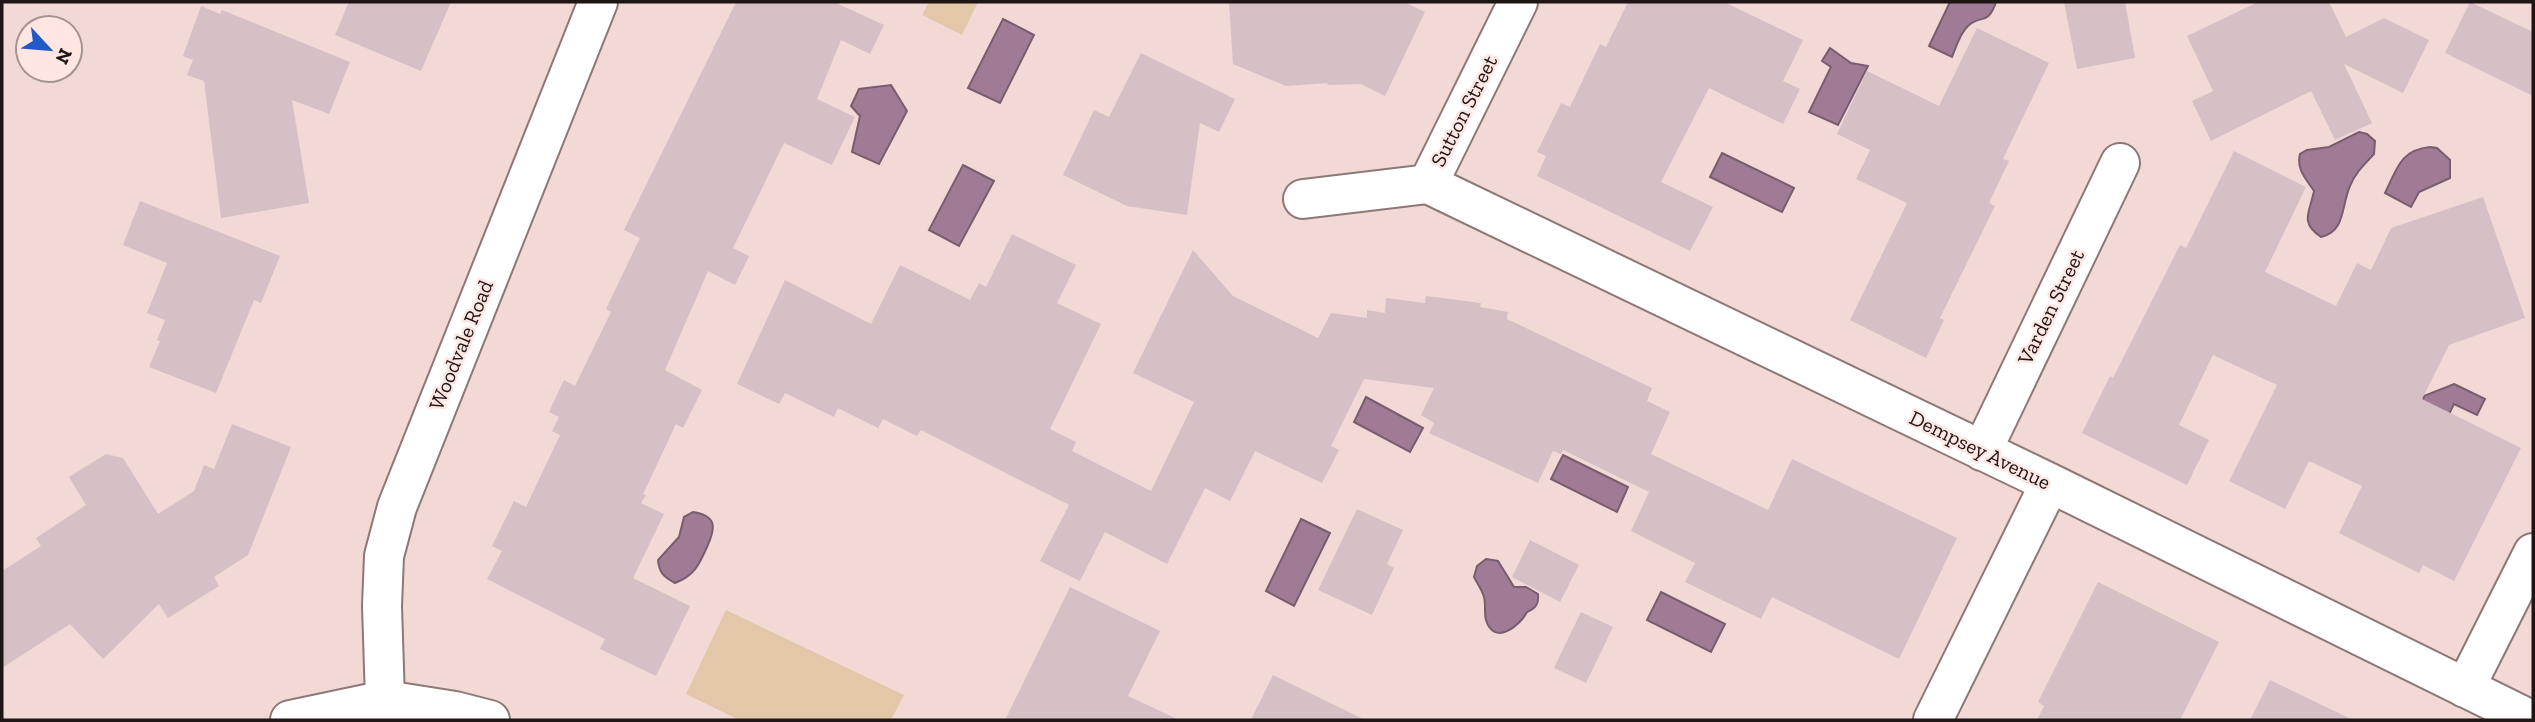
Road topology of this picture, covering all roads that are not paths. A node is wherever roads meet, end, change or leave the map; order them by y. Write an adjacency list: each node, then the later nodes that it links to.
1 (598, 2): 10 (street, Woodvale Road)
2 (1518, 2): 4 (street, Sutton Street)
3 (2120, 163): 6 (street, Varden Street)
4 (1427, 184): 5 (street, Sutton Street); 6 (street, Dempsey Avenue)
5 (1303, 198)
6 (1982, 451): 7 (street, Dempsey Avenue)
7 (2050, 484): 9 (street, Dempsey Avenue); 13 (street)
8 (2533, 553): 9 (street)
9 (2465, 688): 14 (street, Dempsey Avenue)
10 (385, 700): 11 (street); 12 (street)
11 (290, 720)
12 (490, 720)
13 (1933, 720)
14 (2531, 720)

